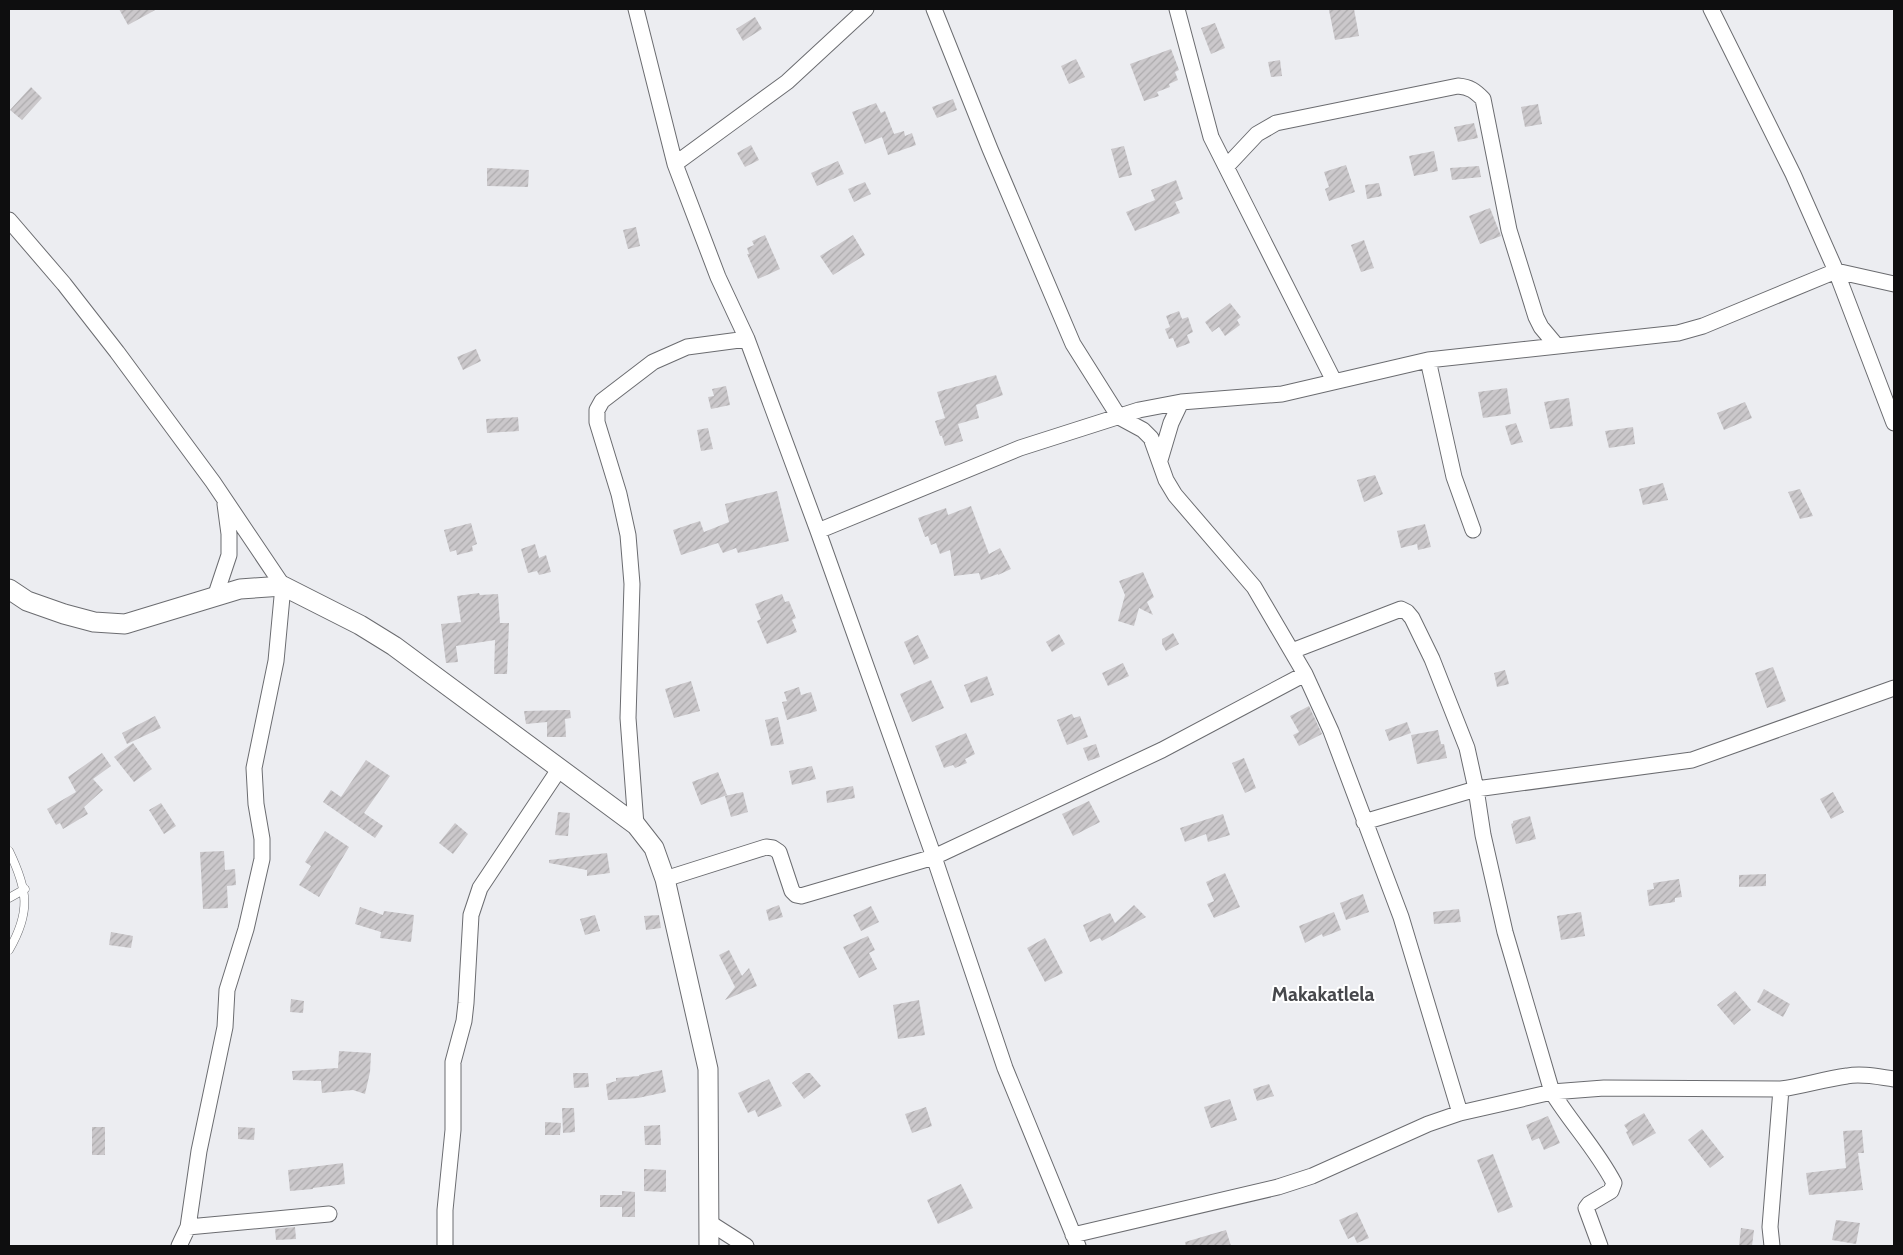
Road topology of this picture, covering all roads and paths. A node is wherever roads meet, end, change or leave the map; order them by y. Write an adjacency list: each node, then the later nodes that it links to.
1 (636, 9): 6 (street)
2 (866, 9): 6 (street)
3 (934, 9): 16 (street)
4 (1177, 9): 7 (street)
5 (1711, 9): 9 (street)
6 (675, 164): 11 (street)
7 (1226, 168): 12 (street); 14 (street)
8 (9, 220): 19 (street)
9 (1836, 271): 10 (street); 12 (street); 17 (street)
10 (1894, 284)
11 (747, 338): 21 (street); 31 (street)
12 (1556, 345): 13 (street)
13 (1428, 360): 14 (street); 20 (street)
14 (1334, 381): 15 (street)
15 (1182, 402): 16 (street); 18 (street)
16 (1119, 417): 18 (street); 21 (street)
17 (1894, 423)
18 (1160, 460): 25 (street)
19 (224, 500): 22 (street); 24 (street)
20 (1473, 530)
21 (818, 531): 33 (street)
22 (282, 586): 24 (street); 28 (street); 44 (street)
23 (9, 589): 24 (street)
24 (215, 597)
25 (1292, 650): 26 (street); 29 (street)
26 (1305, 674): 30 (street); 33 (street)
27 (1894, 688): 29 (street)
28 (560, 768): 31 (street); 47 (street)
29 (1476, 789): 30 (street); 40 (street)
30 (1364, 822): 41 (street)
31 (636, 825): 34 (street)
32 (9, 851): 35 (lane)
33 (934, 857): 34 (street); 45 (street)
34 (665, 879): 43 (street)
35 (25, 889): 36 (lane); 37 (lane)
36 (9, 898)
37 (9, 950)
38 (1894, 1078): 39 (street)
39 (1781, 1089): 40 (street); 51 (street)
40 (1552, 1092): 41 (street); 50 (street)
41 (1460, 1113): 45 (street)
42 (329, 1214): 44 (street)
43 (710, 1223): 48 (street); 49 (street)
44 (188, 1227): 46 (street)
45 (1075, 1241)
46 (179, 1246)
47 (445, 1246)
48 (709, 1246)
49 (746, 1246)
50 (1600, 1246)
51 (1772, 1246)

